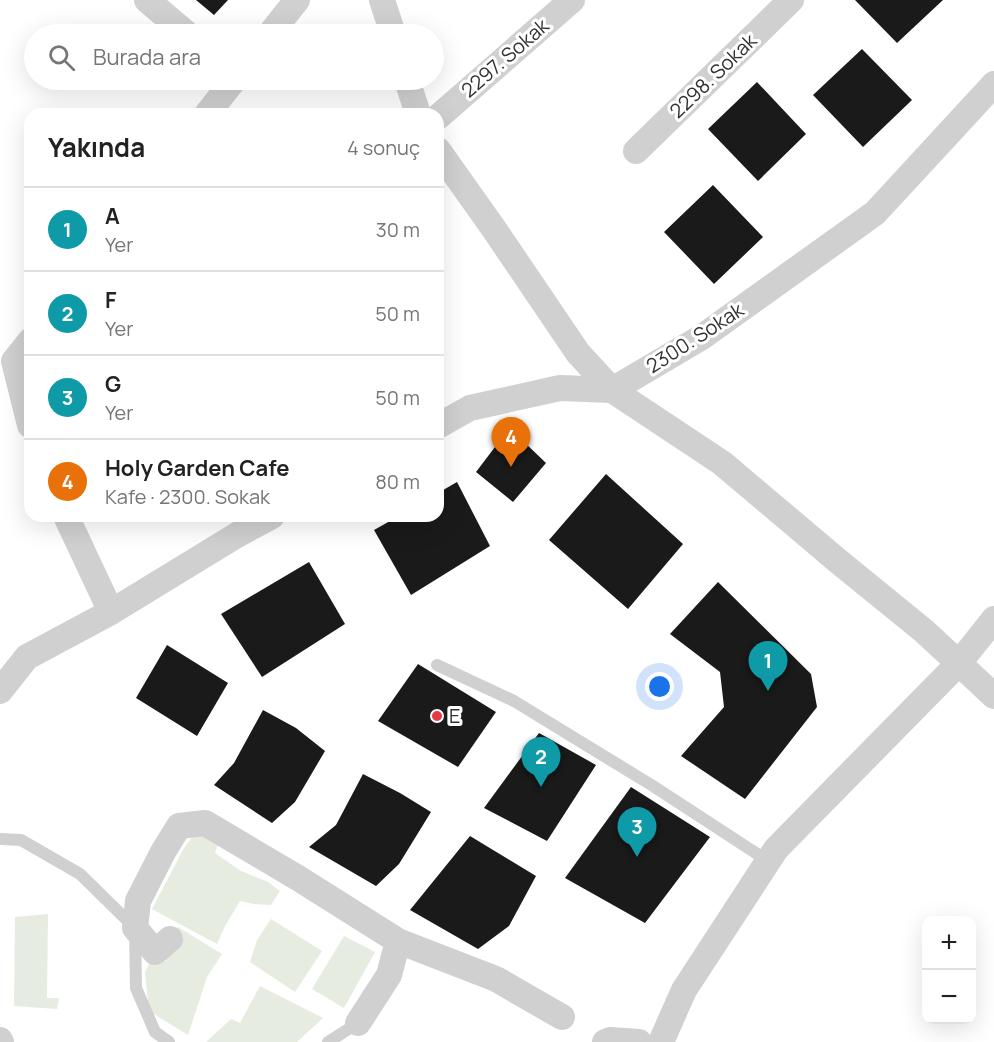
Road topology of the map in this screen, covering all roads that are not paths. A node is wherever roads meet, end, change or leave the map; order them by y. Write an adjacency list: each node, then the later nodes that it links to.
1 (147, 0): 6 (street)
2 (297, 0): 7 (street)
3 (382, 0): 8 (street)
4 (572, 0): 14 (street, 2297. Sokak)
5 (790, 0): 15 (street, 2298. Sokak)
6 (175, 24)
7 (278, 24)
8 (390, 24)
9 (994, 84): 19 (street, 2300. Sokak)
10 (226, 90): 12 (street)
11 (410, 90): 13 (street)
12 (212, 108)
13 (416, 108)
14 (444, 112)
15 (636, 151)
16 (444, 158): 19 (street)
17 (24, 345): 18 (street)
18 (7, 355): 20 (street)
19 (612, 390): 21 (street); 26 (street)
20 (24, 407)
21 (444, 423)
22 (69, 522): 24 (street)
23 (261, 522): 24 (street)
24 (111, 612): 28 (street)
25 (994, 619): 26 (street)
26 (959, 663): 29 (street); 31 (street)
27 (437, 665): 31 (lane)
28 (0, 692)
29 (994, 696)
30 (0, 838): 32 (lane)
31 (768, 861): 41 (street)
32 (135, 928): 33 (street); 34 (street); 37 (lane)
33 (170, 939)
34 (398, 941): 35 (street); 36 (street)
35 (562, 1017)
36 (358, 1023): 38 (lane)
37 (169, 1042)
38 (328, 1042)
39 (605, 1042): 40 (street)
40 (639, 1042)
41 (661, 1042)

